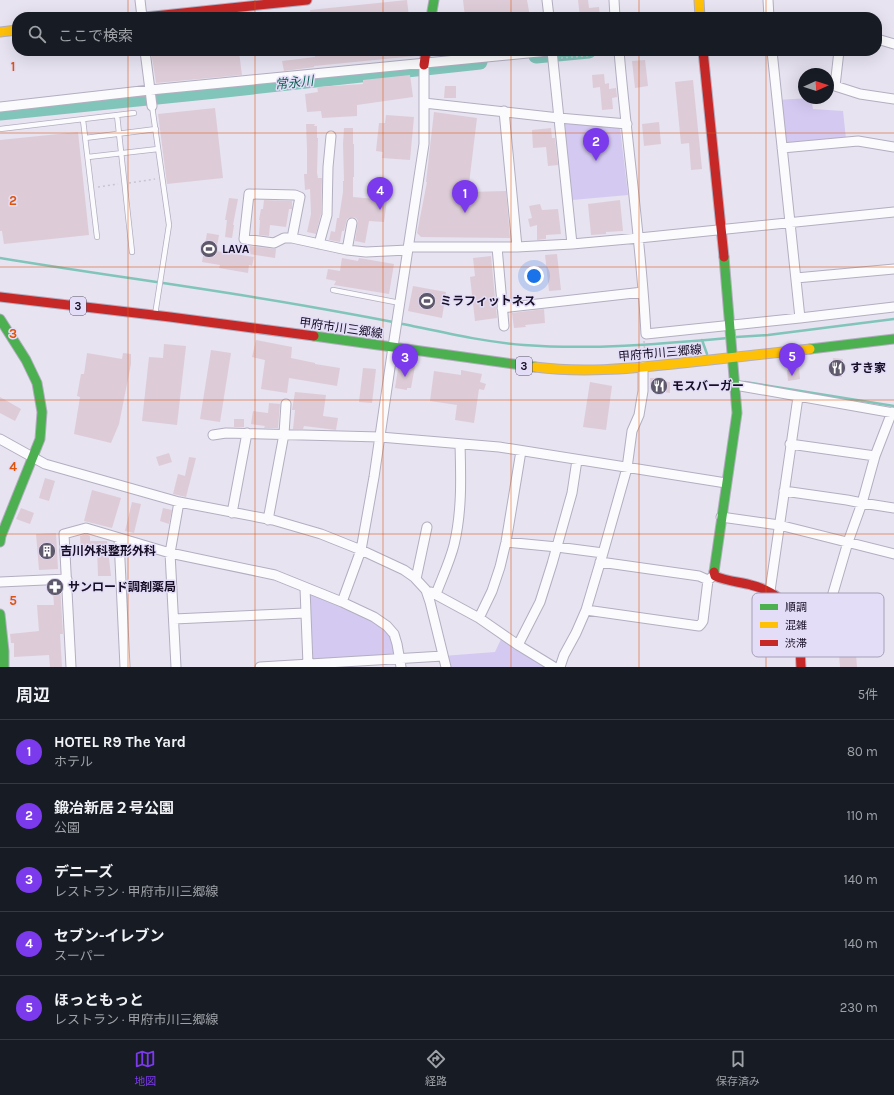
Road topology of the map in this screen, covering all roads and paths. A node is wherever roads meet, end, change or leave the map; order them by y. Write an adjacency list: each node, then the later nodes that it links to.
1 (140, 0): 8 (street)
2 (307, 0): 9 (street)
3 (434, 0): 10 (street)
4 (547, 0): 11 (street)
5 (614, 0): 12 (street)
6 (699, 0): 13 (street)
7 (768, 0): 14 (street)
8 (141, 12)
9 (193, 12)
10 (432, 12)
11 (548, 12)
12 (615, 12)
13 (700, 12)
14 (769, 12)
15 (12, 31): 16 (street)
16 (0, 32)
17 (882, 40): 18 (street)
18 (894, 44)
19 (147, 56): 28 (street)
20 (425, 56): 27 (street)
21 (526, 56): 27 (street)
22 (552, 56): 36 (street)
23 (619, 56): 38 (street)
24 (704, 56): 52 (street)
25 (773, 56): 45 (street)
26 (838, 56): 29 (street)
27 (424, 68): 28 (street); 30 (street)
28 (150, 90): 31 (street); 32 (street)
29 (894, 99)
30 (424, 103): 33 (street); 60 (street)
31 (152, 106): 40 (lane)
32 (0, 107)
33 (504, 111): 36 (street); 59 (street)
34 (134, 113): 35 (lane)
35 (117, 115): 37 (lane); 41 (lane)
36 (559, 118): 38 (street); 57 (street)
37 (83, 120): 39 (lane); 43 (lane)
38 (627, 124): 55 (street)
39 (0, 129)
40 (156, 129): 41 (lane); 46 (lane)
41 (119, 133): 43 (lane); 47 (lane)
42 (331, 136): 56 (street)
43 (85, 138): 48 (lane)
44 (894, 147): 45 (street)
45 (782, 148): 51 (street)
46 (158, 149): 47 (lane); 71 (lane)
47 (122, 154): 48 (lane); 62 (lane)
48 (88, 157): 53 (lane)
49 (894, 212): 51 (street)
50 (352, 223): 61 (street)
51 (790, 223): 52 (street); 64 (street)
52 (722, 230): 55 (street); 75 (street)
53 (97, 237)
54 (292, 238): 54 (street); 56 (street)
55 (639, 238): 57 (street); 66 (street)
56 (319, 244): 61 (street)
57 (572, 244): 59 (street)
58 (497, 247): 59 (street); 60 (street); 70 (street)
59 (517, 247)
60 (408, 249): 61 (street); 68 (street)
61 (347, 250)
62 (132, 252)
63 (894, 269): 64 (street)
64 (796, 278): 72 (street)
65 (334, 290): 68 (lane)
66 (644, 292): 70 (street); 75 (street)
67 (0, 297): 71 (street, 甲府市川三郷線 / 3)
68 (400, 303): 78 (street)
69 (894, 307): 72 (street)
70 (502, 308): 74 (street)
71 (155, 316): 78 (street, 甲府市川三郷線 / 3)
72 (800, 318): 75 (street)
73 (0, 319): 95 (street)
74 (504, 326)
75 (730, 327): 80 (street)
76 (644, 339): 79 (path)
77 (894, 339): 80 (street, 甲府市川三郷線 / 3)
78 (393, 347): 81 (street, 甲府市川三郷線 / 3); 89 (street)
79 (645, 356)
80 (733, 358): 81 (street, 甲府市川三郷線 / 3); 82 (street)
81 (643, 367): 97 (street)
82 (735, 385): 83 (street); 98 (street)
83 (798, 397): 85 (street); 92 (street)
84 (286, 404): 87 (street)
85 (893, 412): 94 (street)
86 (247, 433): 87 (street); 88 (street); 103 (street)
87 (284, 434): 89 (street); 105 (street)
88 (213, 435)
89 (380, 438): 91 (street); 113 (street)
90 (1, 440): 95 (street)
91 (460, 444): 93 (street); 126 (street)
92 (790, 444): 94 (street); 99 (street)
93 (521, 451): 96 (street); 110 (street)
94 (875, 456): 101 (street)
95 (33, 457): 100 (street); 109 (street)
96 (577, 460): 97 (street); 112 (street)
97 (627, 468): 98 (street); 116 (street)
98 (726, 483): 104 (street)
99 (784, 491): 101 (street); 106 (street)
100 (179, 502): 103 (street); 114 (street)
101 (862, 503): 102 (street); 111 (street)
102 (894, 508)
103 (232, 513): 105 (street)
104 (721, 518): 106 (street); 117 (street)
105 (268, 520): 113 (street)
106 (779, 525): 111 (street); 123 (street)
107 (426, 527): 119 (street)
108 (119, 539): 114 (street); 118 (street); 141 (street)
109 (0, 542)
110 (506, 542): 112 (street); 131 (street)
111 (848, 542): 115 (street); 125 (street)
112 (557, 546): 116 (street); 133 (street)
113 (361, 550): 119 (street); 127 (street)
114 (170, 553): 121 (street); 132 (street)
115 (894, 554)
116 (602, 558): 117 (street); 128 (street)
117 (711, 578): 123 (street); 128 (street)
118 (67, 579): 120 (street); 140 (street)
119 (416, 579): 122 (street)
120 (0, 582)
121 (305, 588): 127 (street); 129 (street)
122 (426, 590): 126 (street); 134 (street)
123 (770, 591): 124 (street)
124 (773, 593)
125 (833, 593)
126 (436, 594): 131 (street)
127 (342, 602): 136 (street)
128 (586, 610): 146 (street)
129 (305, 613): 132 (street); 137 (street)
130 (0, 614): 139 (street)
131 (479, 618): 133 (street)
132 (174, 620): 142 (street)
133 (518, 645): 145 (street)
134 (443, 656): 136 (street); 144 (street)
135 (800, 657): 147 (street)
136 (400, 663): 137 (street)
137 (308, 665): 138 (street)
138 (294, 666): 143 (street)
139 (4, 667)
140 (71, 667)
141 (125, 667)
142 (176, 667)
143 (260, 667)
144 (446, 667)
145 (554, 667)
146 (560, 667)
147 (801, 667)

